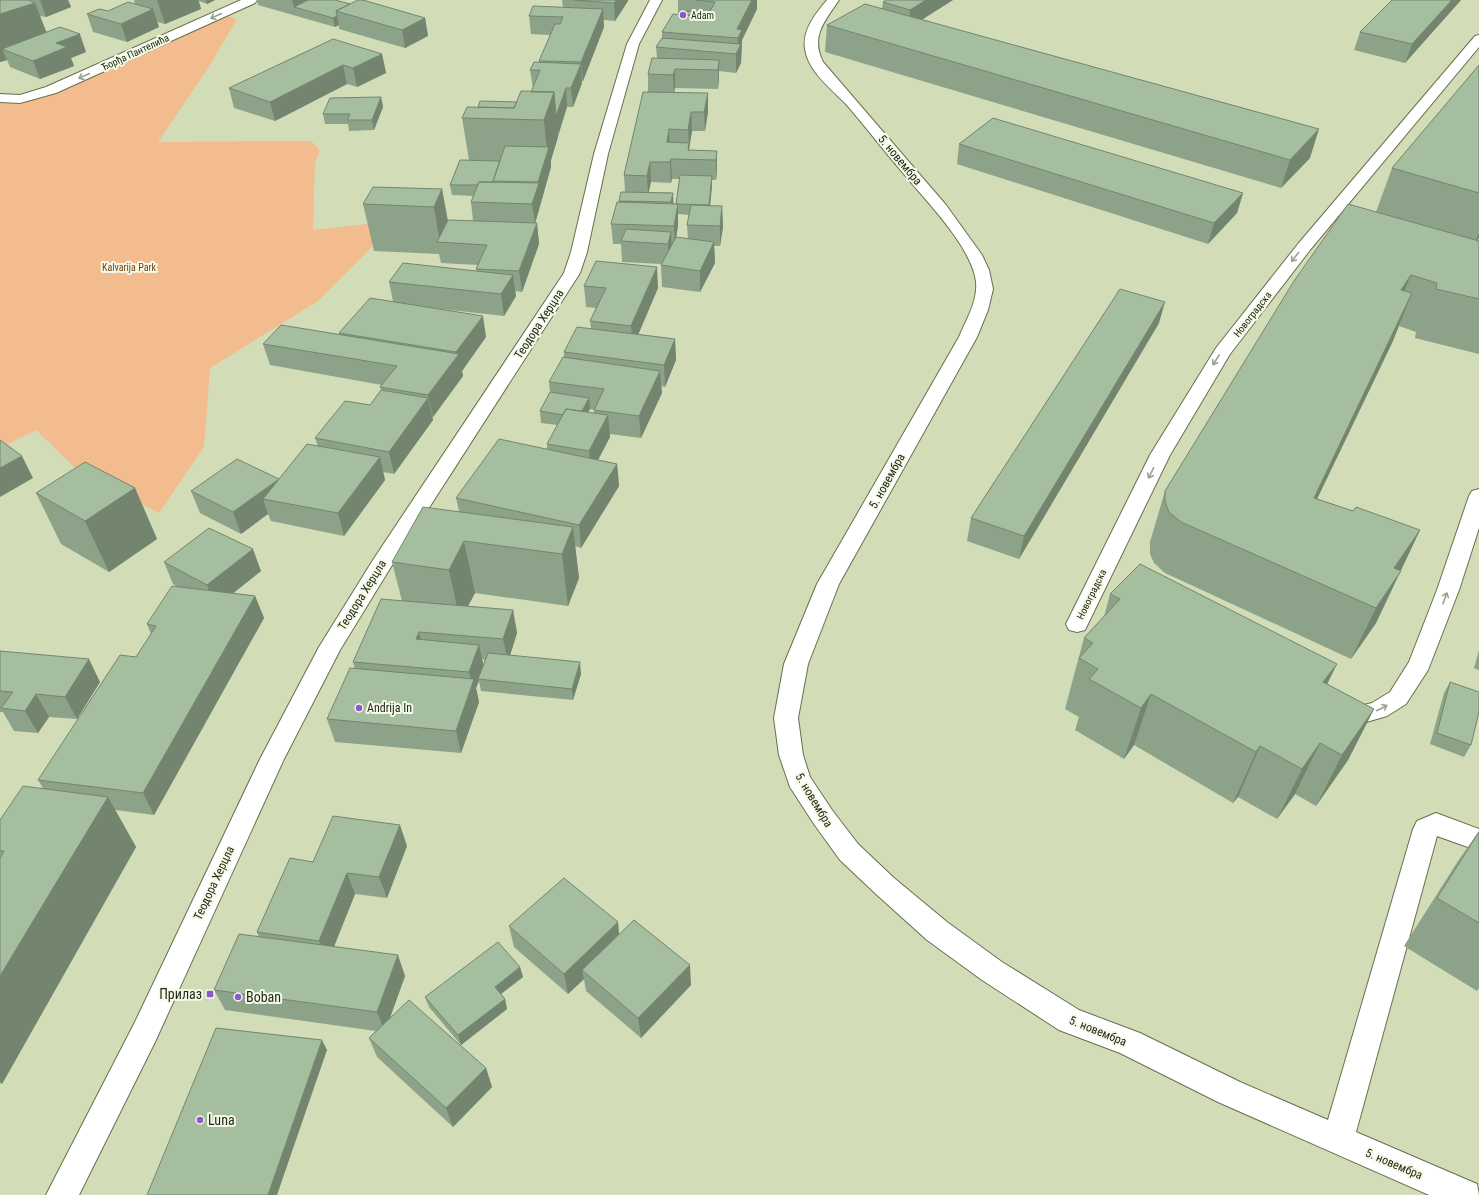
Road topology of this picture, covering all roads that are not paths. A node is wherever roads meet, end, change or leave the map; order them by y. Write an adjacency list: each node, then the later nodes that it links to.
1 (251, 0): 5 (street, Ђорђа Пантелића, one-way to 5)
2 (656, 0): 13 (street, Теодора Херцла)
3 (833, 0): 12 (street, 5. новембра)
4 (1479, 39): 7 (street, Новоградска, one-way to 7)
5 (0, 98)
6 (1479, 496): 10 (street, one-way to 6)
7 (1098, 582): 8 (street); 9 (street, Новоградска)
8 (1119, 593)
9 (1077, 624)
10 (1322, 706)
11 (1479, 840): 12 (street)
12 (1338, 1140): 14 (street, 5. новембра)
13 (62, 1195)
14 (1466, 1195)

